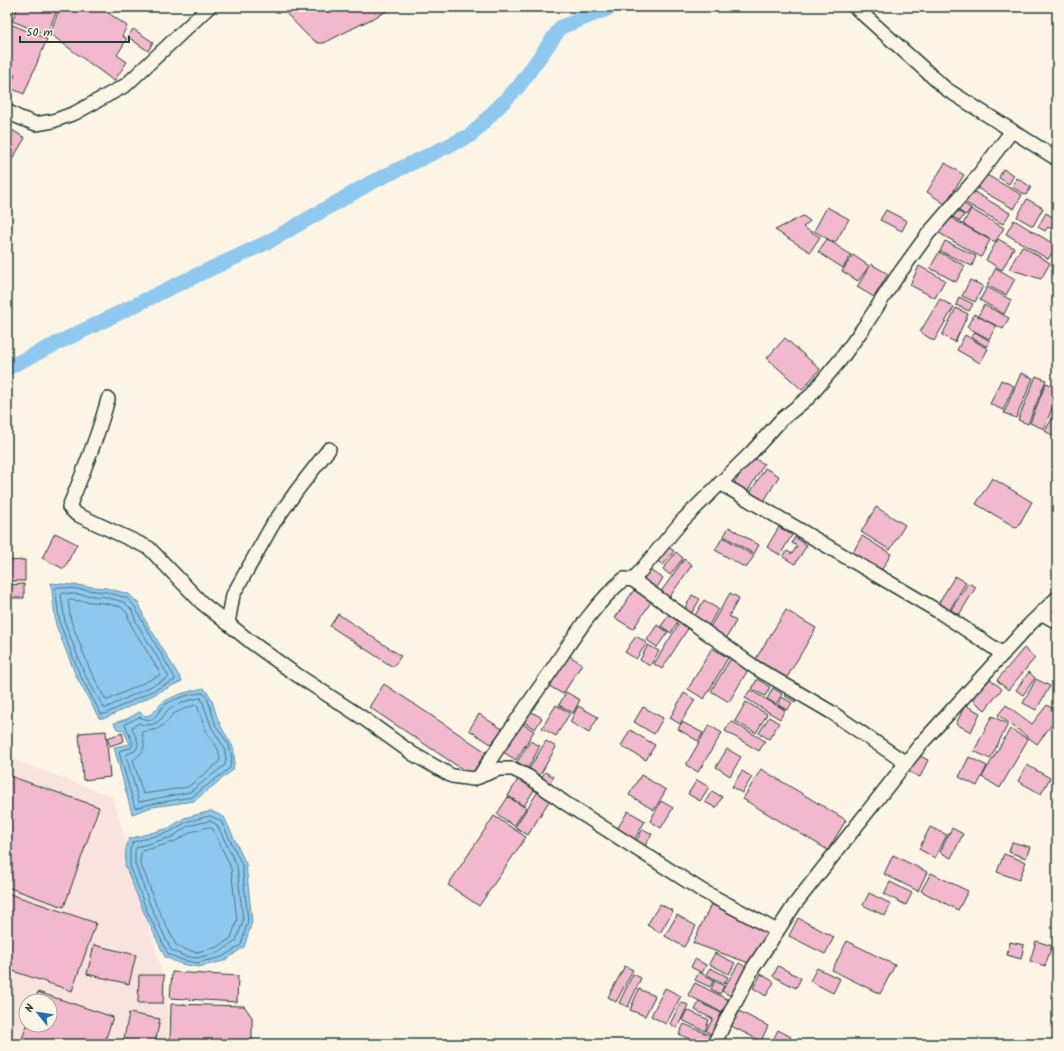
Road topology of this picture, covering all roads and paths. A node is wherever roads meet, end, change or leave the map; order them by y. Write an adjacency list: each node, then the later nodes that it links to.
1 (209, 7): 3 (street)
2 (855, 7): 4 (street)
3 (7, 111)
4 (1012, 131): 5 (street); 8 (street)
5 (1057, 159)
6 (108, 399): 13 (street)
7 (329, 449): 13 (street)
8 (720, 483): 9 (street); 14 (street)
9 (633, 580): 15 (street); 16 (street)
10 (1057, 598): 11 (street)
11 (1041, 613): 12 (street); 14 (street)
12 (1057, 622)
13 (228, 623): 16 (street)
14 (1003, 654): 15 (street)
15 (906, 763): 17 (street)
16 (479, 777): 17 (street)
17 (777, 931): 18 (street)
18 (714, 1044)

